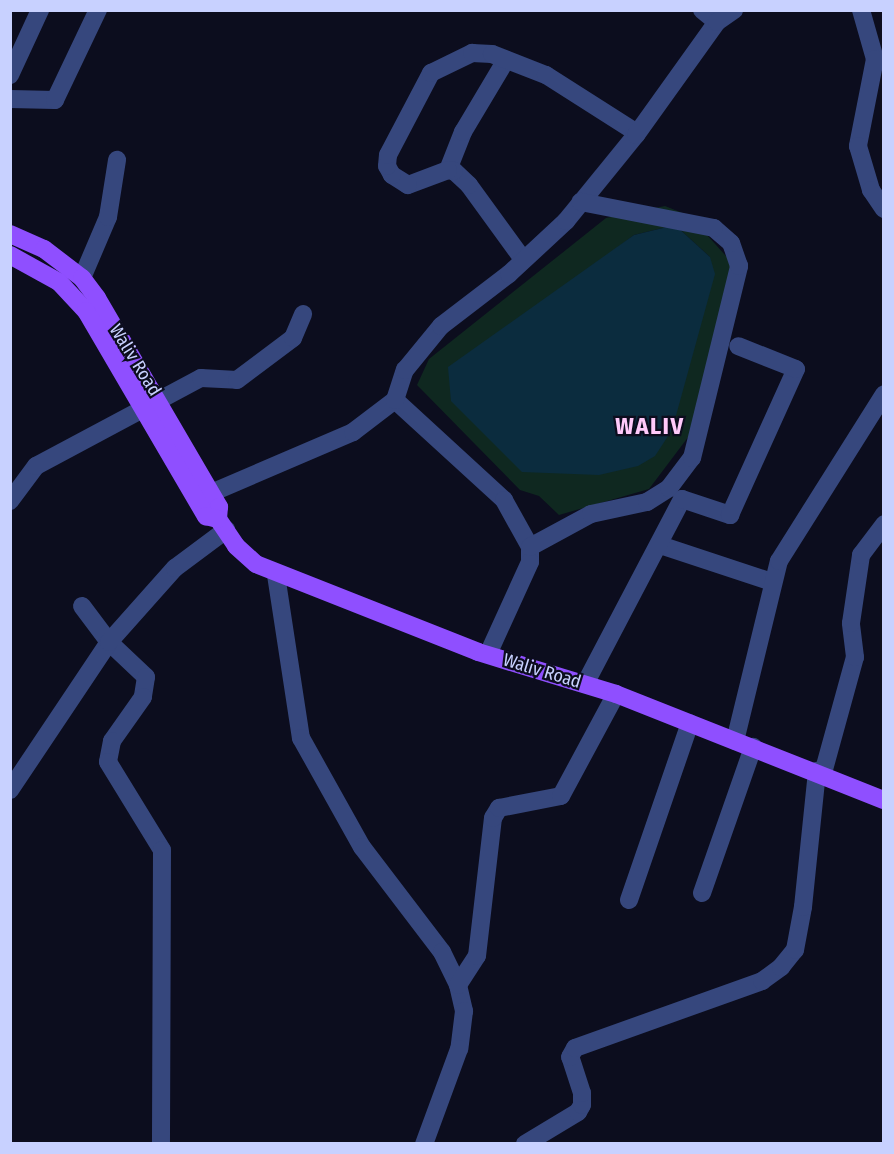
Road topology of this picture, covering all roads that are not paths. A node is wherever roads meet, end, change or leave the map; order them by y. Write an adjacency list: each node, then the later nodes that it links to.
1 (40, 10): 8 (street)
2 (98, 10): 9 (street)
3 (702, 10): 6 (street)
4 (734, 10): 6 (street)
5 (861, 10): 14 (street)
6 (717, 22): 10 (street)
7 (506, 60): 10 (street); 12 (street); 12 (street)
8 (10, 75)
9 (10, 99)
10 (637, 133): 13 (street)
11 (117, 160): 18 (street)
12 (448, 170): 17 (street)
13 (581, 202): 17 (street); 29 (street)
14 (884, 209)
15 (10, 234): 18 (main road, Waliv Road)
16 (10, 255): 23 (main road, Waliv Road)
17 (522, 258): 22 (street)
18 (82, 278): 23 (main road, Waliv Road)
19 (303, 314): 23 (street)
20 (738, 346): 28 (street)
21 (884, 394): 31 (street)
22 (395, 400): 24 (street); 29 (street)
23 (153, 406): 24 (main road, Waliv Road); 25 (street)
24 (203, 496): 27 (main road, Waliv Road)
25 (10, 501)
26 (884, 524): 39 (street)
27 (222, 525): 30 (main road, Waliv Road); 33 (street)
28 (660, 545): 31 (street); 35 (street)
29 (530, 547): 34 (street)
30 (276, 575): 34 (main road, Waliv Road); 44 (street)
31 (772, 582): 38 (street)
32 (82, 606): 33 (street)
33 (109, 642): 40 (street); 45 (street)
34 (488, 654): 35 (main road, Waliv Road)
35 (585, 684): 36 (main road, Waliv Road)
36 (616, 694): 37 (main road, Waliv Road); 44 (street)
37 (690, 723): 38 (main road, Waliv Road); 43 (street)
38 (744, 744): 39 (main road, Waliv Road); 42 (street)
39 (820, 772): 41 (main road, Waliv Road); 47 (street)
40 (10, 790)
41 (884, 800)
42 (702, 893)
43 (629, 900)
44 (458, 985): 46 (street)
45 (161, 1143)
46 (424, 1143)
47 (525, 1143)

